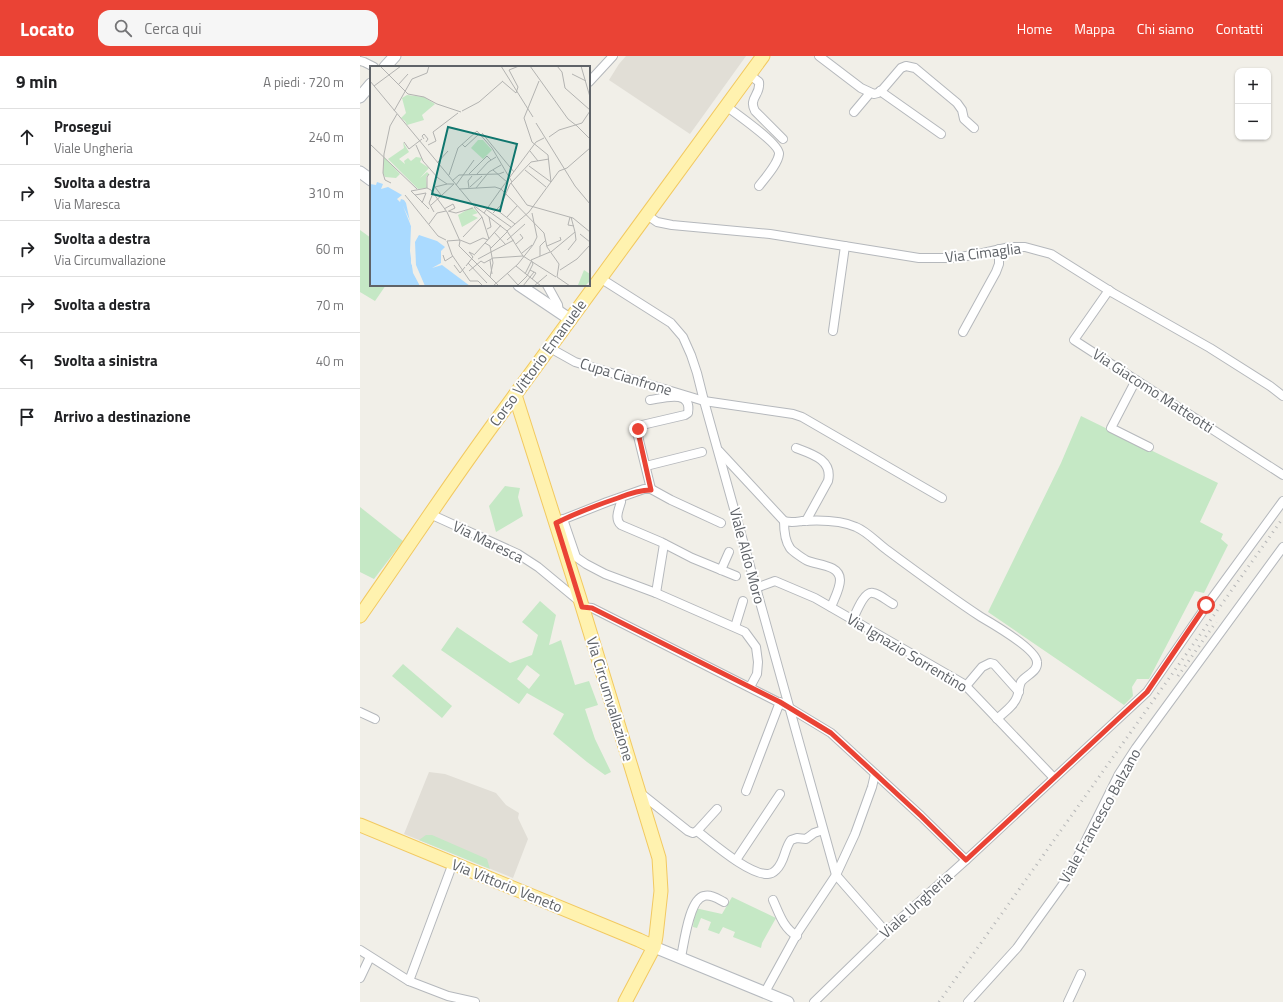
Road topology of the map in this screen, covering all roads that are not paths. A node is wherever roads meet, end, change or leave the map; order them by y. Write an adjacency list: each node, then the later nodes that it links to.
1 (395, 56): 7 (street)
2 (613, 56): 9 (street)
3 (764, 56): 8 (main road, Corso Vittorio Emanuele)
4 (819, 56): 12 (street)
5 (360, 62): 6 (street)
6 (372, 66)
7 (386, 66)
8 (750, 74): 14 (main road, Corso Vittorio Emanuele); 18 (street)
9 (590, 81)
10 (370, 85): 13 (street)
11 (880, 91): 12 (street); 16 (street); 17 (street)
12 (870, 92): 15 (street)
13 (360, 97)
14 (726, 106): 21 (street); 22 (main road, Corso Vittorio Emanuele)
15 (854, 112)
16 (974, 128)
17 (941, 134)
18 (783, 139)
19 (360, 172): 20 (street)
20 (370, 179)
21 (759, 186)
22 (646, 215): 23 (street, Via Cimaglia); 25 (main road, Corso Vittorio Emanuele)
23 (845, 246): 24 (street, Via Cimaglia); 31 (street)
24 (999, 249): 28 (street, Via Cimaglia); 32 (street)
25 (600, 278): 30 (main road, Corso Vittorio Emanuele); 38 (street, Viale Aldo Moro)
26 (520, 286): 29 (street)
27 (548, 286): 29 (street)
28 (1109, 290): 34 (street, Via Giacomo Matteotti); 36 (street, Via Cimaglia)
29 (559, 312): 30 (street)
30 (571, 320): 33 (main road, Corso Vittorio Emanuele)
31 (833, 332)
32 (963, 332)
33 (550, 348): 35 (main road, Corso Vittorio Emanuele); 38 (street, Cupa Cianfrone)
34 (1136, 380): 39 (street); 44 (street, Via Giacomo Matteotti)
35 (516, 395): 49 (main road, Corso Vittorio Emanuele); 50 (main road, Via Circumvallazione)
36 (1283, 396)
37 (650, 400): 43 (street)
38 (704, 401): 41 (street, Viale Aldo Moro); 46 (street, Cupa Cianfrone)
39 (1149, 447)
40 (796, 448): 52 (street)
41 (717, 450): 51 (street); 59 (street, Viale Aldo Moro)
42 (702, 452): 43 (street)
43 (646, 466): 45 (street)
44 (1283, 475)
45 (651, 490): 50 (street); 53 (street)
46 (942, 498)
47 (1283, 501): 77 (street, Viale Ungheria)
48 (621, 502): 54 (street)
49 (430, 514): 63 (street, Via Maresca); 65 (main road, Corso Vittorio Emanuele)
50 (560, 521): 60 (street); 63 (main road, Via Circumvallazione)
51 (784, 521): 52 (street); 64 (street)
52 (806, 521): 70 (street)
53 (722, 523)
54 (664, 544): 57 (street); 60 (street)
55 (1283, 547): 105 (street, Viale Francesco Balzano)
56 (729, 552): 57 (street)
57 (721, 570): 58 (street)
58 (736, 576)
59 (756, 588): 64 (street, Via Ignazio Sorrentino); 72 (street, Viale Aldo Moro)
60 (656, 593): 67 (street)
61 (743, 601): 67 (street)
62 (893, 604): 66 (street)
63 (582, 605): 69 (street, Via Maresca); 79 (main road, Via Circumvallazione)
64 (831, 607): 66 (street, Via Ignazio Sorrentino)
65 (360, 616)
66 (852, 620): 68 (street, Via Ignazio Sorrentino)
67 (735, 627): 69 (street)
68 (966, 686): 70 (street); 75 (street, Via Ignazio Sorrentino)
69 (750, 687): 71 (street, Via Maresca)
70 (1019, 692): 75 (street)
71 (780, 702): 72 (street, Via Maresca); 78 (street)
72 (788, 707): 76 (street, Via Maresca); 83 (street, Viale Aldo Moro)
73 (360, 712): 74 (street)
74 (375, 719)
75 (997, 719): 77 (street, Via Ignazio Sorrentino)
76 (875, 774): 86 (street, Via Maresca); 88 (street)
77 (1054, 778): 86 (street, Viale Ungheria)
78 (746, 791)
79 (639, 792): 84 (street); 93 (main road, Via Circumvallazione)
80 (780, 794): 85 (street)
81 (717, 809): 84 (street)
82 (360, 825): 87 (main road, Via Vittorio Veneto)
83 (823, 830): 85 (street); 88 (street, Viale Aldo Moro)
84 (697, 831): 85 (street)
85 (736, 860)
86 (966, 860): 91 (street, Viale Ungheria)
87 (453, 864): 93 (main road, Via Vittorio Veneto); 99 (street)
88 (836, 875): 91 (street); 92 (street)
89 (773, 900): 92 (street)
90 (724, 902): 96 (street)
91 (886, 932): 104 (street, Viale Ungheria)
92 (796, 936): 100 (street)
93 (654, 947): 96 (street); 102 (main road, Via Circumvallazione)
94 (360, 950): 95 (street)
95 (370, 957): 98 (street); 99 (street)
96 (681, 957): 100 (street)
97 (1081, 974): 106 (street)
98 (360, 978)
99 (409, 981): 101 (street)
100 (765, 992): 103 (street)
101 (475, 1002)
102 (625, 1002)
103 (788, 1002)
104 (814, 1002)
105 (968, 1002)
106 (1068, 1002)

